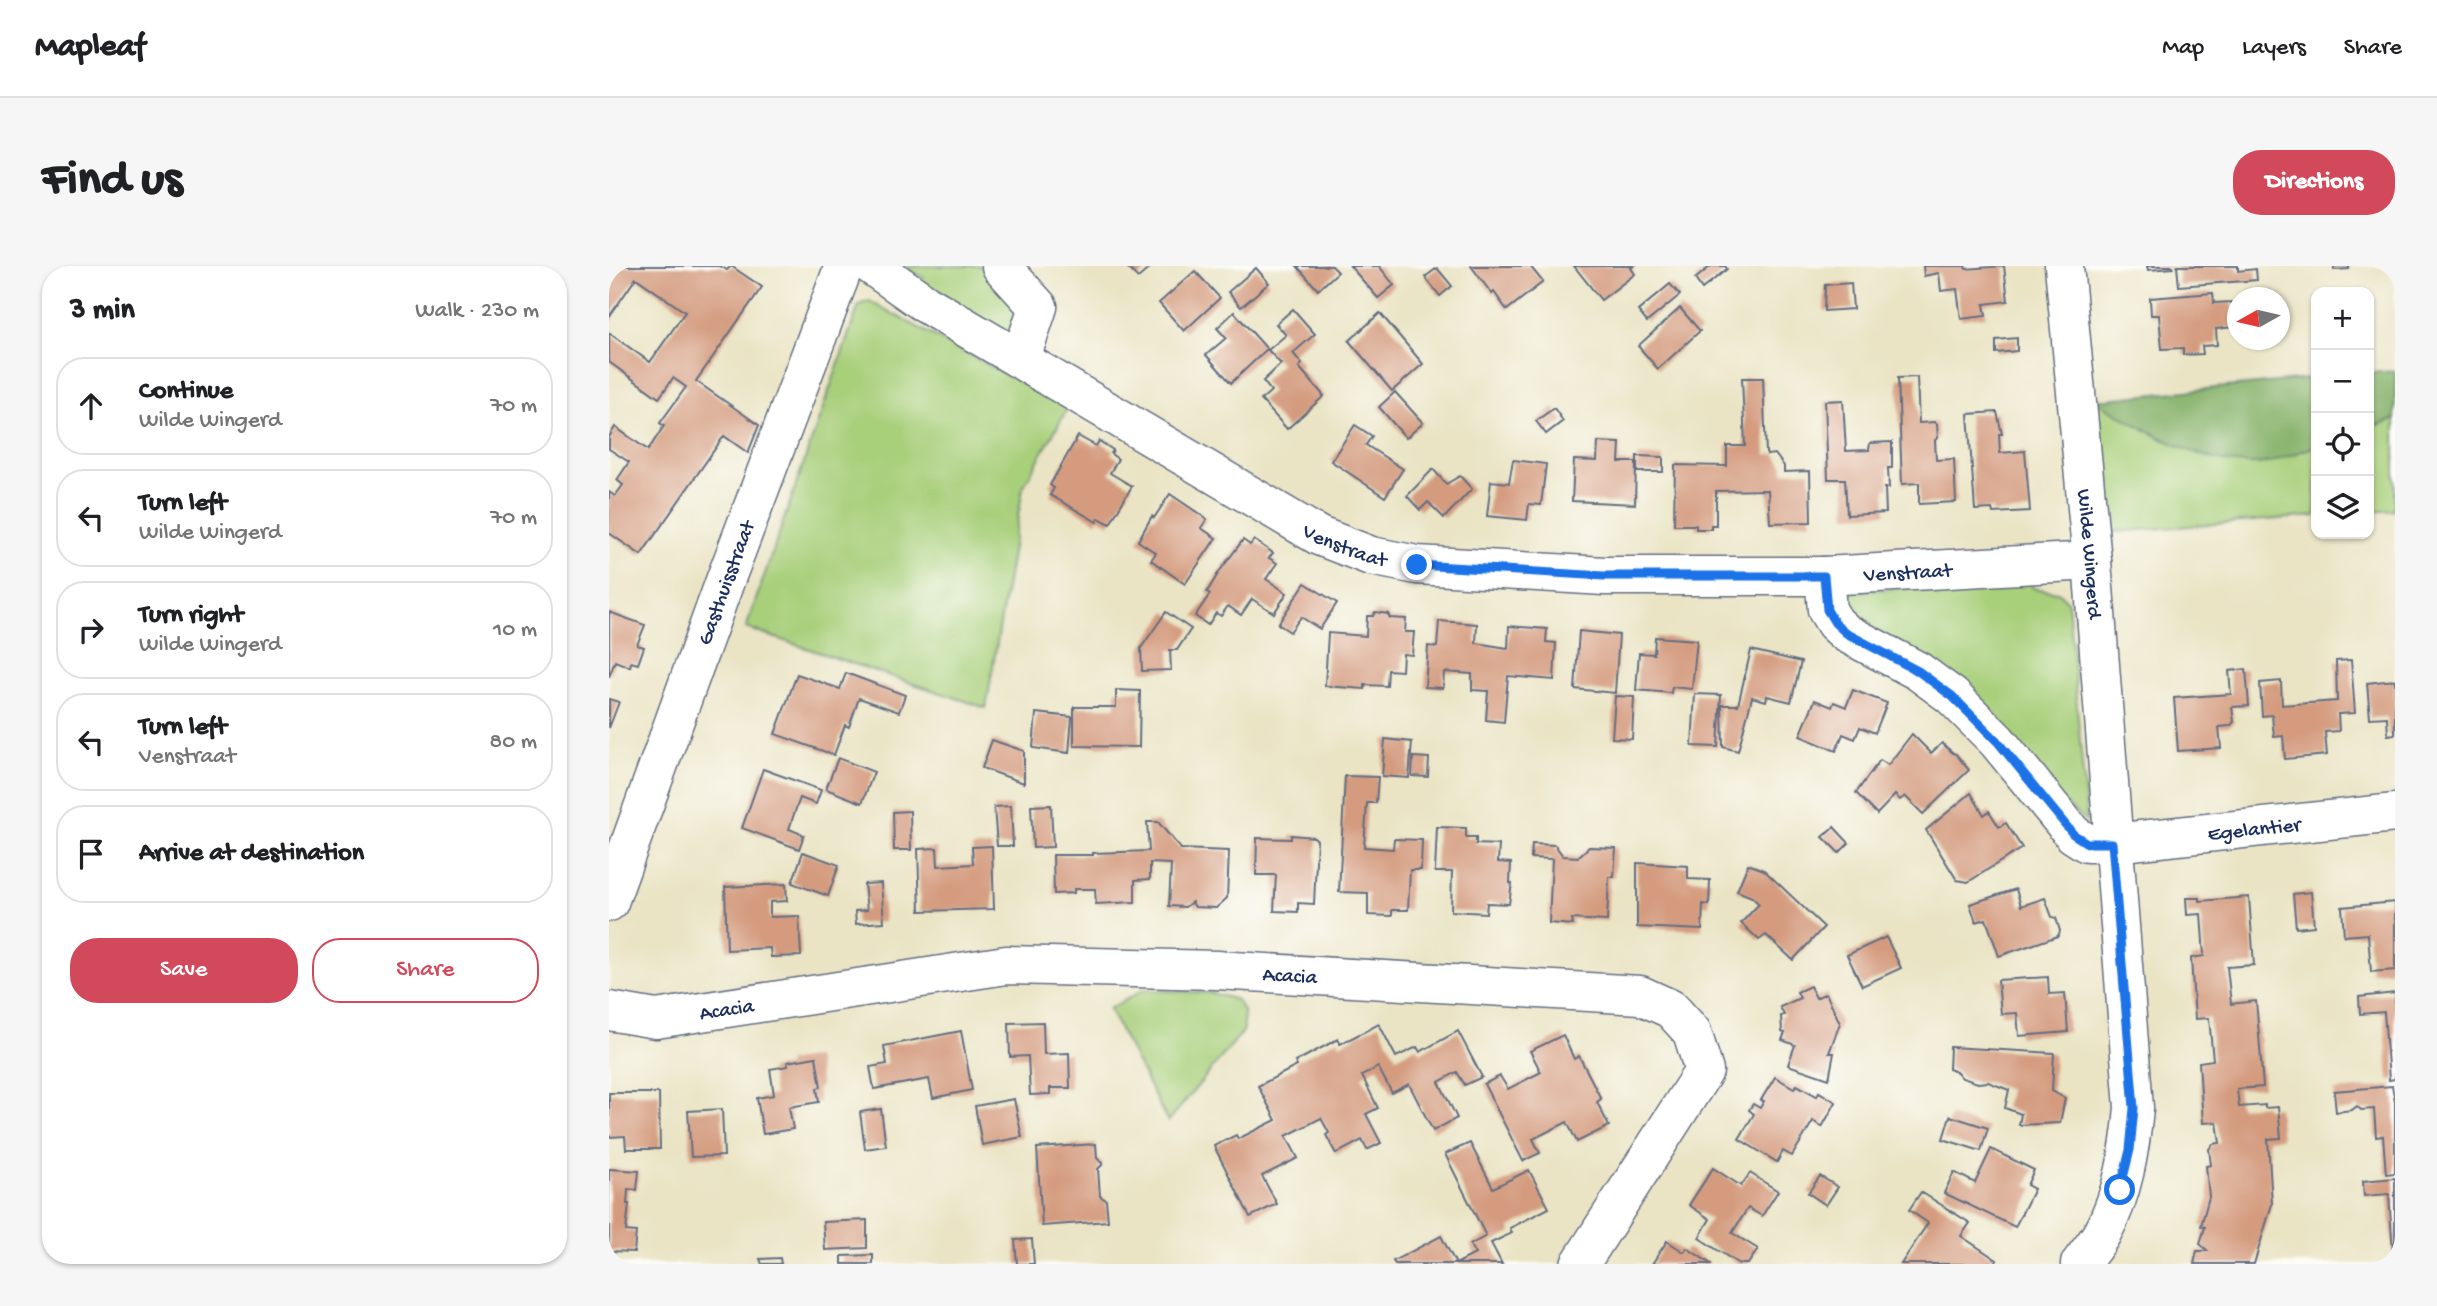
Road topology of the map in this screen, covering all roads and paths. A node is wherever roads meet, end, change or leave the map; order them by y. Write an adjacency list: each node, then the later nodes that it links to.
1 (844, 266): 10 (street, Gasthuisstraat)
2 (872, 266): 5 (street, Venstraat)
3 (1001, 266): 5 (street)
4 (2064, 266): 6 (street, Wilde Wingerd)
5 (1021, 358): 7 (street, Venstraat)
6 (2092, 561): 7 (street, Venstraat); 9 (street, Wilde Wingerd)
7 (1824, 576): 9 (street)
8 (2395, 813): 9 (street, Egelantier)
9 (2112, 843): 13 (street, Wilde Wingerd)
10 (609, 902)
11 (609, 1011): 12 (street, Acacia)
12 (1580, 1264)
13 (2080, 1264)

